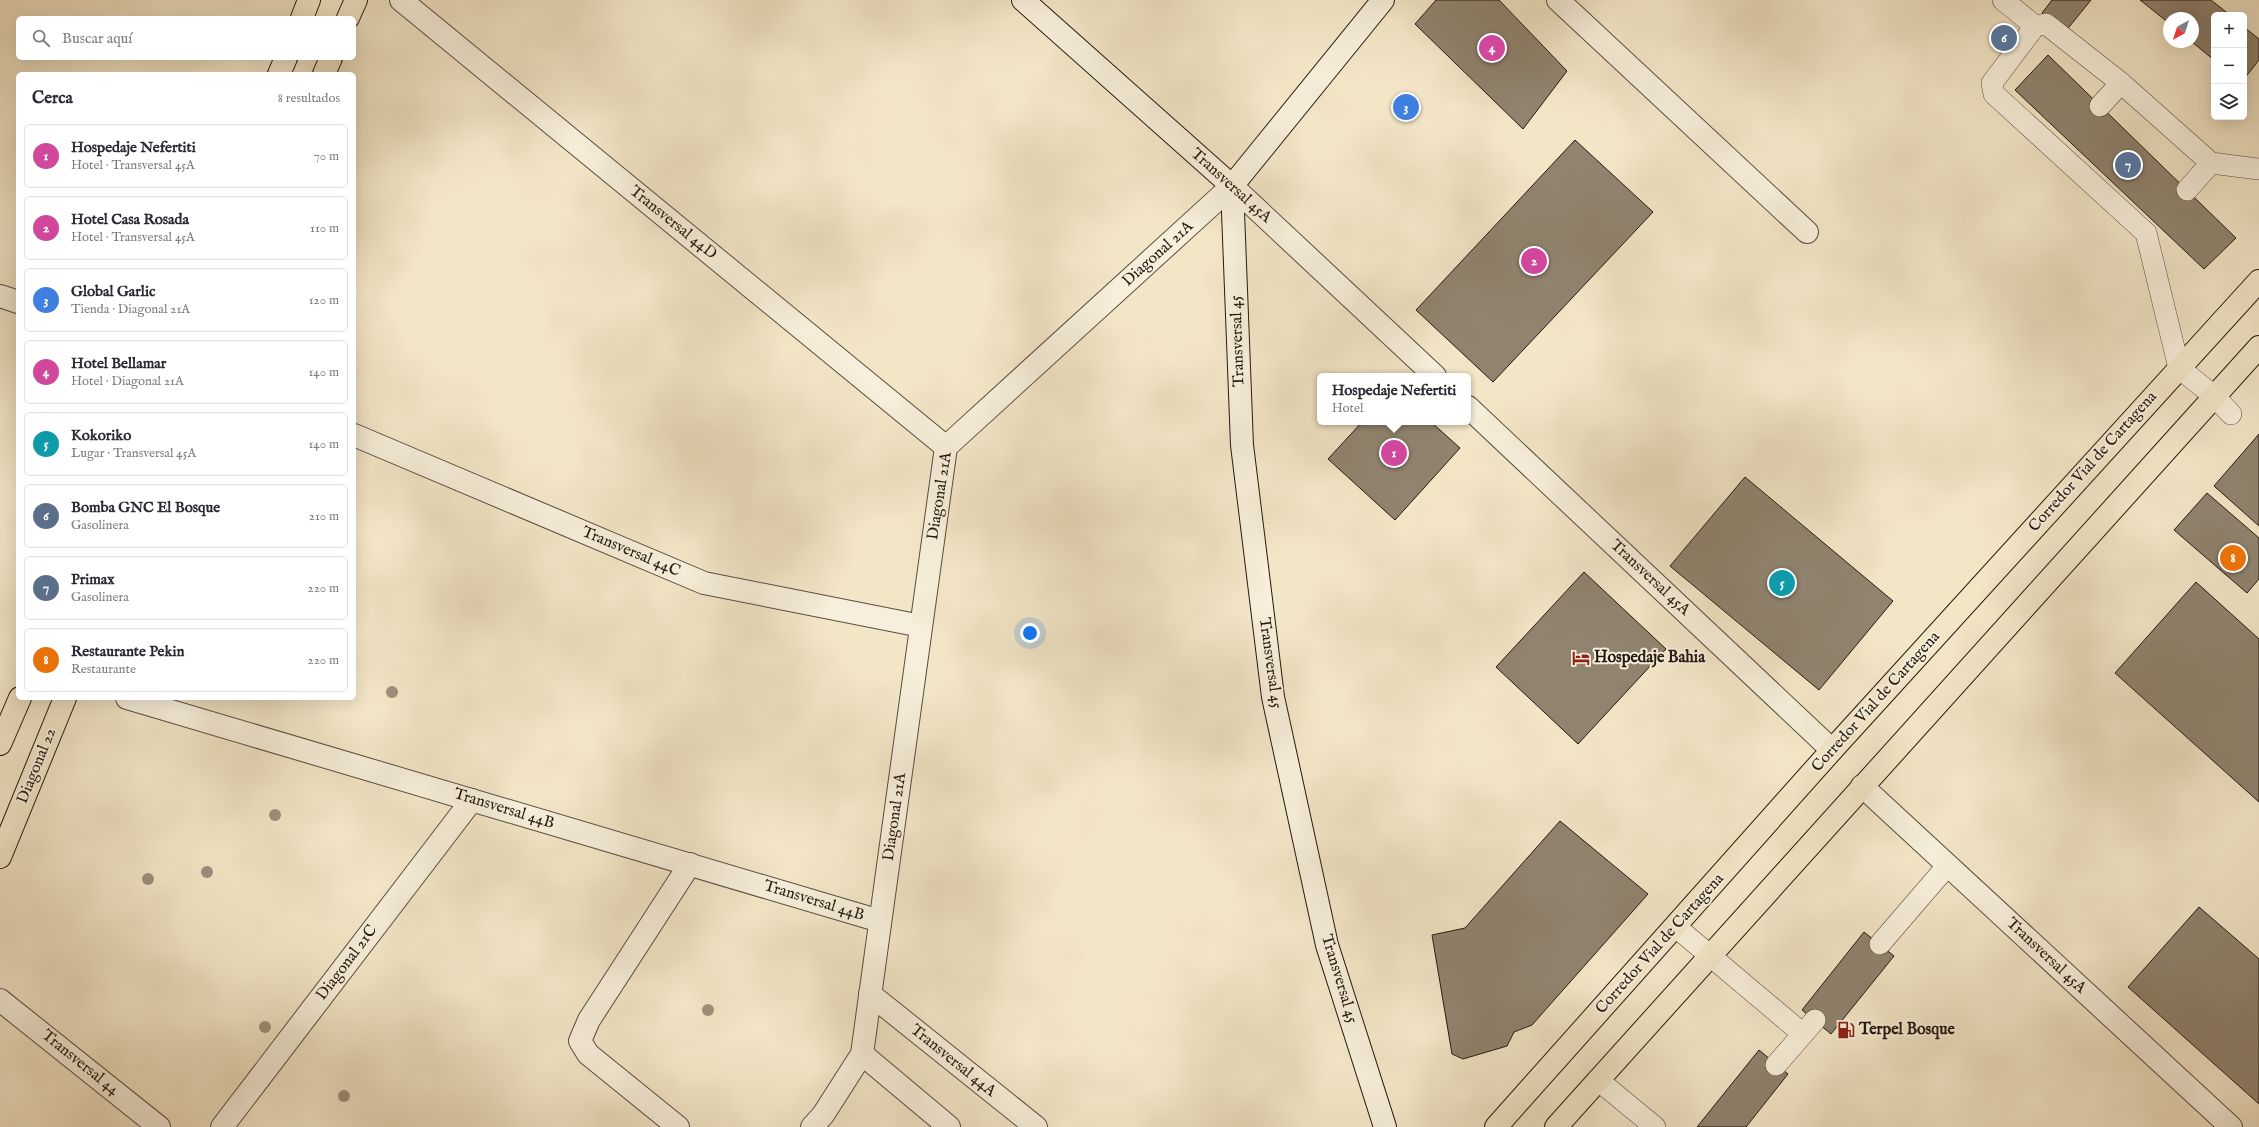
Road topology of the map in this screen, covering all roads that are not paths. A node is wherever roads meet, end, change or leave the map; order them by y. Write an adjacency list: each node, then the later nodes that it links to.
1 (309, 0): 8 (main road)
2 (356, 0): 9 (main road)
3 (401, 0): 32 (street, Transversal 44D)
4 (1023, 0): 19 (street, Transversal 45A)
5 (1383, 0): 19 (street, Diagonal 21A)
6 (1558, 0): 21 (street)
7 (2004, 0): 10 (lane)
8 (303, 16)
9 (349, 16)
10 (2035, 26): 15 (lane); 26 (lane)
11 (285, 60): 13 (main road)
12 (330, 60): 14 (main road)
13 (280, 72)
14 (325, 72)
15 (2121, 83): 16 (lane); 17 (lane)
16 (2100, 106)
17 (2211, 163): 18 (lane); 20 (lane)
18 (2259, 168)
19 (1232, 186): 27 (street, Transversal 45A); 32 (street, Diagonal 21A); 59 (street, Transversal 45)
20 (2186, 190)
21 (1807, 232)
22 (2259, 280): 26 (main road, Corredor Vial de Cartagena)
23 (0, 296): 24 (street)
24 (16, 301)
25 (2259, 347): 28 (main road)
26 (2179, 368): 28 (lane); 38 (main road, Corredor Vial de Cartagena)
27 (1432, 373)
28 (2214, 396): 30 (lane); 39 (main road)
29 (1471, 410): 38 (street, Transversal 45A)
30 (2231, 414)
31 (356, 436): 33 (street, Transversal 44C)
32 (946, 447): 33 (street, Diagonal 21A)
33 (921, 626): 44 (street, Diagonal 21A)
34 (19, 700): 37 (main road)
35 (63, 700): 41 (main road, Diagonal 22)
36 (134, 700): 40 (street, Transversal 44B)
37 (0, 744)
38 (1832, 750): 45 (main road, Corredor Vial de Cartagena)
39 (1862, 786): 43 (street, Transversal 45A); 47 (main road)
40 (472, 800): 42 (street, Transversal 44B); 54 (street, Diagonal 21C)
41 (0, 857)
42 (690, 864): 44 (street, Transversal 44B); 55 (street)
43 (1948, 865): 46 (lane); 63 (street, Transversal 45A)
44 (880, 921): 48 (street, Diagonal 21A)
45 (1676, 927): 47 (lane); 60 (main road, Corredor Vial de Cartagena)
46 (1880, 944)
47 (1709, 956): 51 (lane); 52 (main road)
48 (870, 994): 50 (street, Diagonal 21A); 58 (street, Transversal 44A)
49 (0, 1000): 53 (street, Transversal 44)
50 (862, 1054): 56 (street, Diagonal 21A); 57 (street)
51 (1776, 1065)
52 (1598, 1080): 61 (main road); 62 (lane)
53 (159, 1127)
54 (222, 1127)
55 (678, 1127)
56 (812, 1127)
57 (949, 1127)
58 (1036, 1127)
59 (1385, 1127)
60 (1496, 1127)
61 (1556, 1127)
62 (1655, 1127)
63 (2231, 1127)

